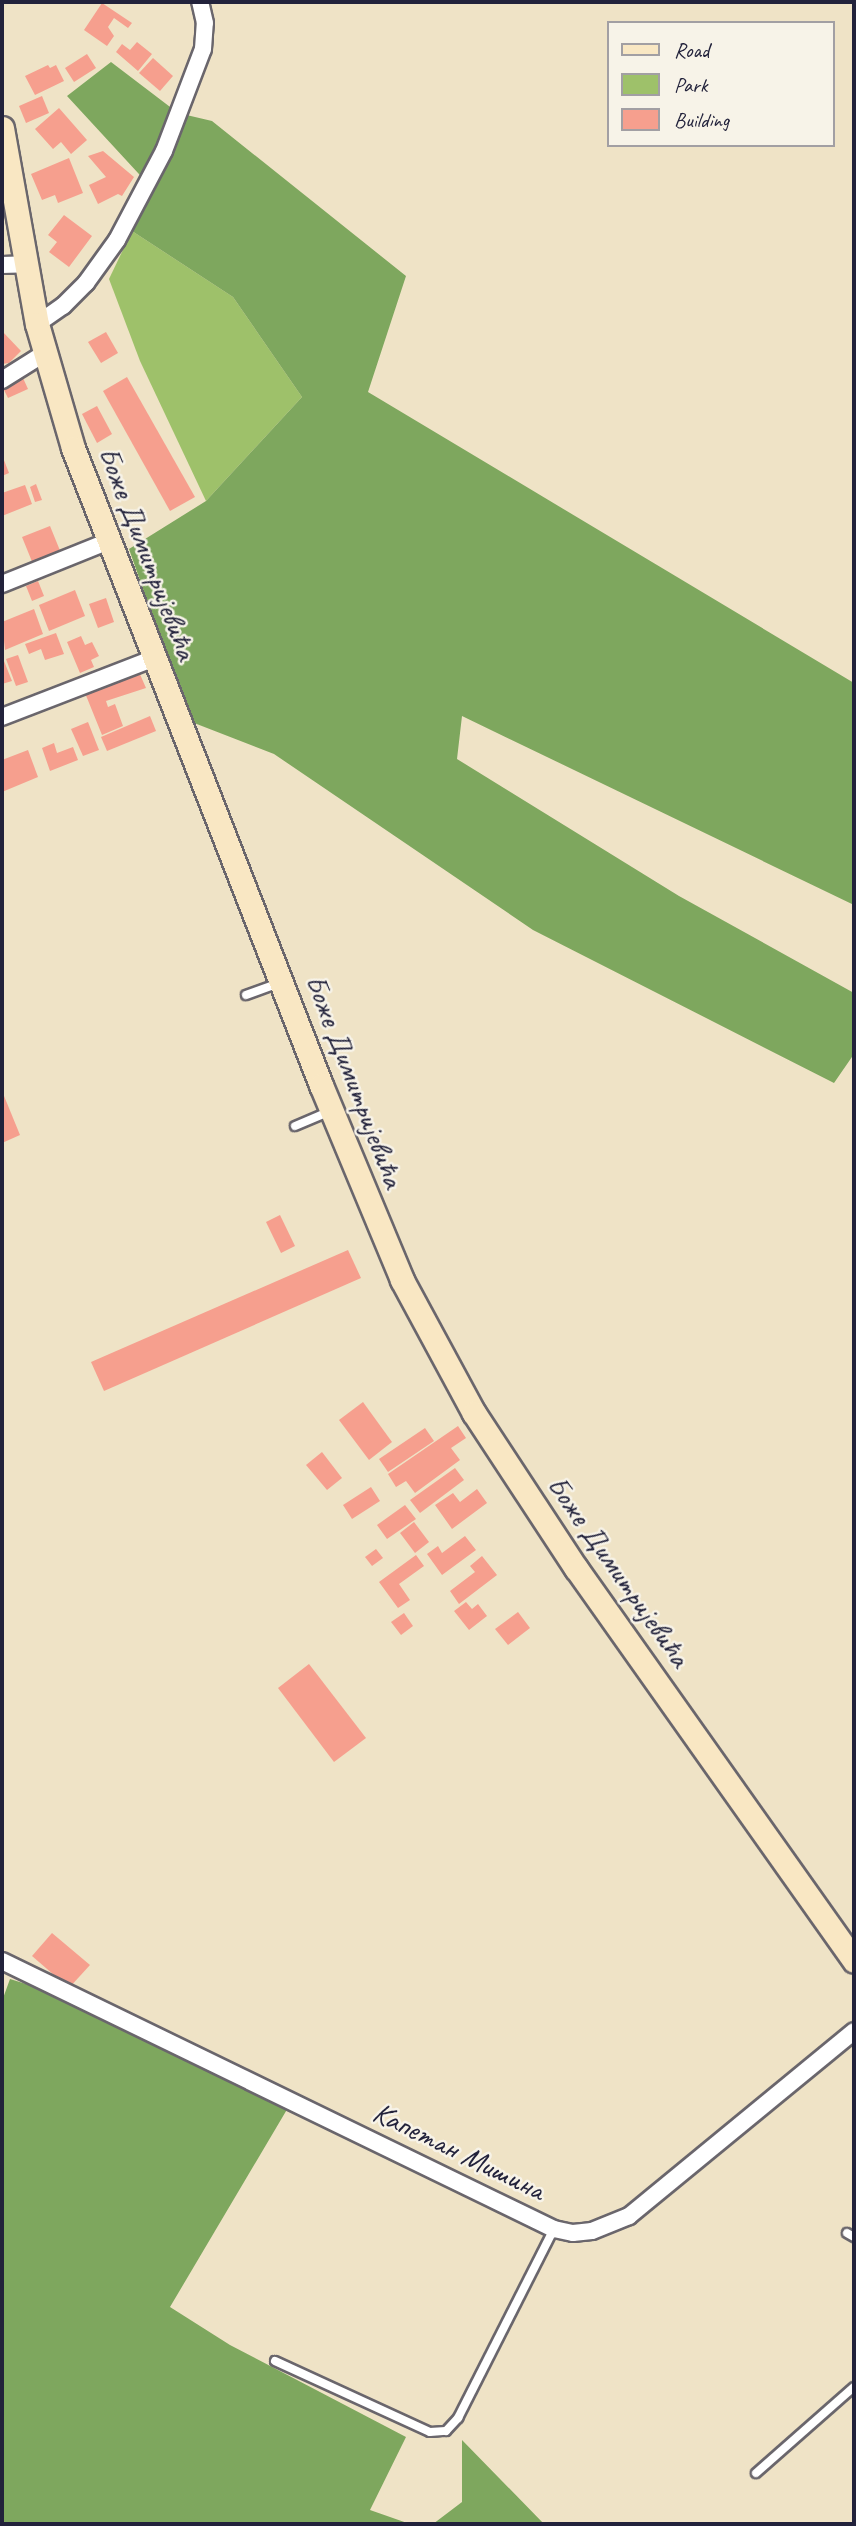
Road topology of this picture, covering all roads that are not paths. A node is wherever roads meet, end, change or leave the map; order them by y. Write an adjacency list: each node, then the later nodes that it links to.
1 (200, 2): 5 (street)
2 (2, 128): 3 (main road, Боже Димитријевића)
3 (26, 264): 4 (street); 5 (main road, Боже Димитријевића)
4 (2, 265)
5 (37, 324): 6 (main road, Боже Димитријевића)
6 (45, 353): 7 (street); 8 (main road, Боже Димитријевића)
7 (2, 380)
8 (109, 541): 9 (street); 10 (main road, Боже Димитријевића)
9 (2, 584)
10 (155, 658): 11 (street); 12 (main road, Боже Димитријевића)
11 (2, 717)
12 (282, 982): 13 (lane); 14 (main road, Боже Димитријевића)
13 (246, 995)
14 (331, 1111): 15 (lane); 16 (main road, Боже Димитријевића)
15 (295, 1126)
16 (854, 1960)
17 (2, 1961): 19 (street, Капетан Мишина)
18 (854, 2031): 19 (street)
19 (554, 2229): 20 (lane, Капетан Мишина)
20 (275, 2361)
21 (854, 2387): 22 (lane)
22 (756, 2473)

